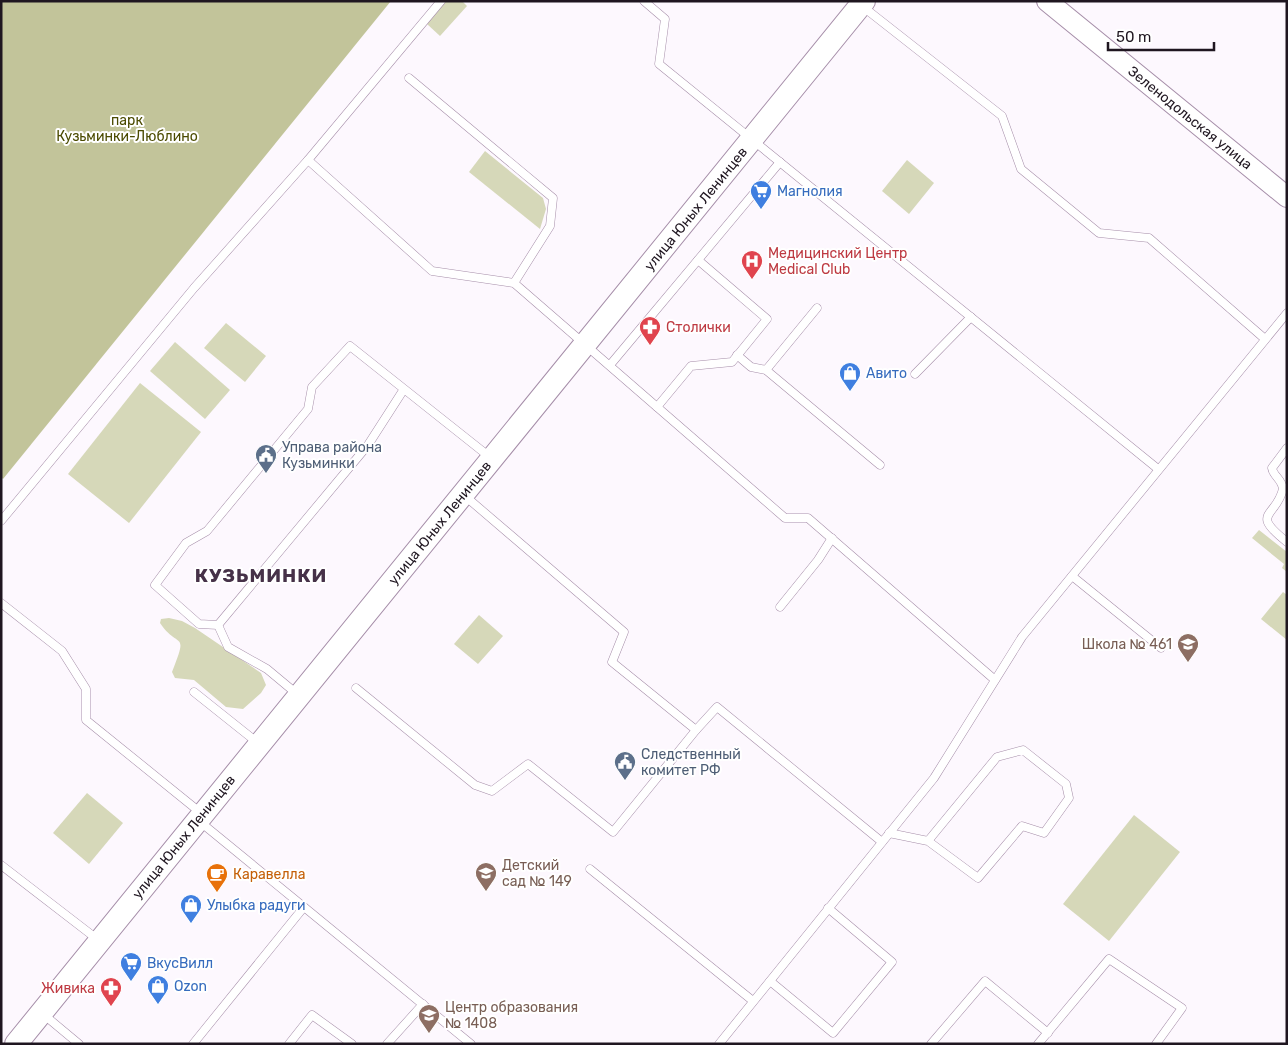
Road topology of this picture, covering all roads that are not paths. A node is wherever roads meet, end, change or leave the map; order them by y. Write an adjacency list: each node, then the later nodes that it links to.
1 (441, 1): 7 (lane)
2 (644, 1): 6 (lane)
3 (1047, 1): 9 (street, Зеленодольская улица)
4 (862, 3): 6 (main road, улица Юных Ленинцев); 15 (lane)
5 (409, 78): 11 (lane)
6 (752, 139): 8 (lane); 16 (main road, улица Юных Ленинцев)
7 (308, 160): 11 (lane); 28 (lane)
8 (780, 162): 10 (lane); 14 (lane)
9 (1287, 197)
10 (698, 260): 17 (lane); 18 (lane)
11 (514, 283): 16 (lane)
12 (817, 308): 19 (lane)
13 (1287, 312): 15 (lane)
14 (971, 317): 20 (lane); 26 (lane)
15 (1265, 338): 26 (lane)
16 (586, 345): 18 (lane); 24 (main road, улица Юных Ленинцев)
17 (737, 355): 19 (lane); 22 (lane)
18 (610, 366): 22 (lane)
19 (766, 370): 25 (lane)
20 (915, 374)
21 (404, 389): 24 (lane); 34 (lane); 34 (lane)
22 (657, 407): 29 (lane)
23 (1287, 448): 30 (lane)
24 (492, 459): 27 (main road, улица Юных Ленинцев)
25 (880, 465)
26 (1158, 469): 31 (lane)
27 (464, 495): 39 (main road, улица Юных Ленинцев); 40 (lane)
28 (1, 521)
29 (832, 538): 33 (lane); 36 (lane)
30 (1287, 542)
31 (1072, 576): 35 (lane); 36 (lane)
32 (1, 603): 42 (lane)
33 (780, 607)
34 (218, 625): 39 (lane)
35 (1161, 648)
36 (995, 680): 43 (lane)
37 (356, 688): 40 (lane)
38 (194, 692): 41 (lane)
39 (300, 696): 41 (main road, улица Юных Ленинцев)
40 (696, 730): 45 (lane)
41 (259, 745): 42 (main road, улица Юных Ленинцев)
42 (200, 817): 48 (lane); 50 (main road, улица Юных Ленинцев)
43 (889, 833): 44 (lane); 45 (lane)
44 (928, 841): 44 (lane)
45 (882, 842): 49 (lane)
46 (1, 865): 50 (lane)
47 (590, 869): 52 (lane)
48 (304, 907): 53 (lane); 58 (lane)
49 (828, 908): 51 (lane); 51 (lane)
50 (99, 940): 54 (main road, улица Юных Ленинцев)
51 (770, 980): 52 (lane)
52 (753, 1001): 63 (lane)
53 (423, 1004): 61 (lane); 62 (lane)
54 (41, 1013): 56 (main road, улица Юных Ленинцев); 57 (lane)
55 (1048, 1033): 64 (lane); 65 (lane); 66 (lane)
56 (16, 1044)
57 (79, 1044)
58 (192, 1044)
59 (289, 1044): 60 (lane)
60 (352, 1044)
61 (388, 1044)
62 (471, 1044)
63 (718, 1044)
64 (931, 1044)
65 (1038, 1044)
66 (1156, 1044)

